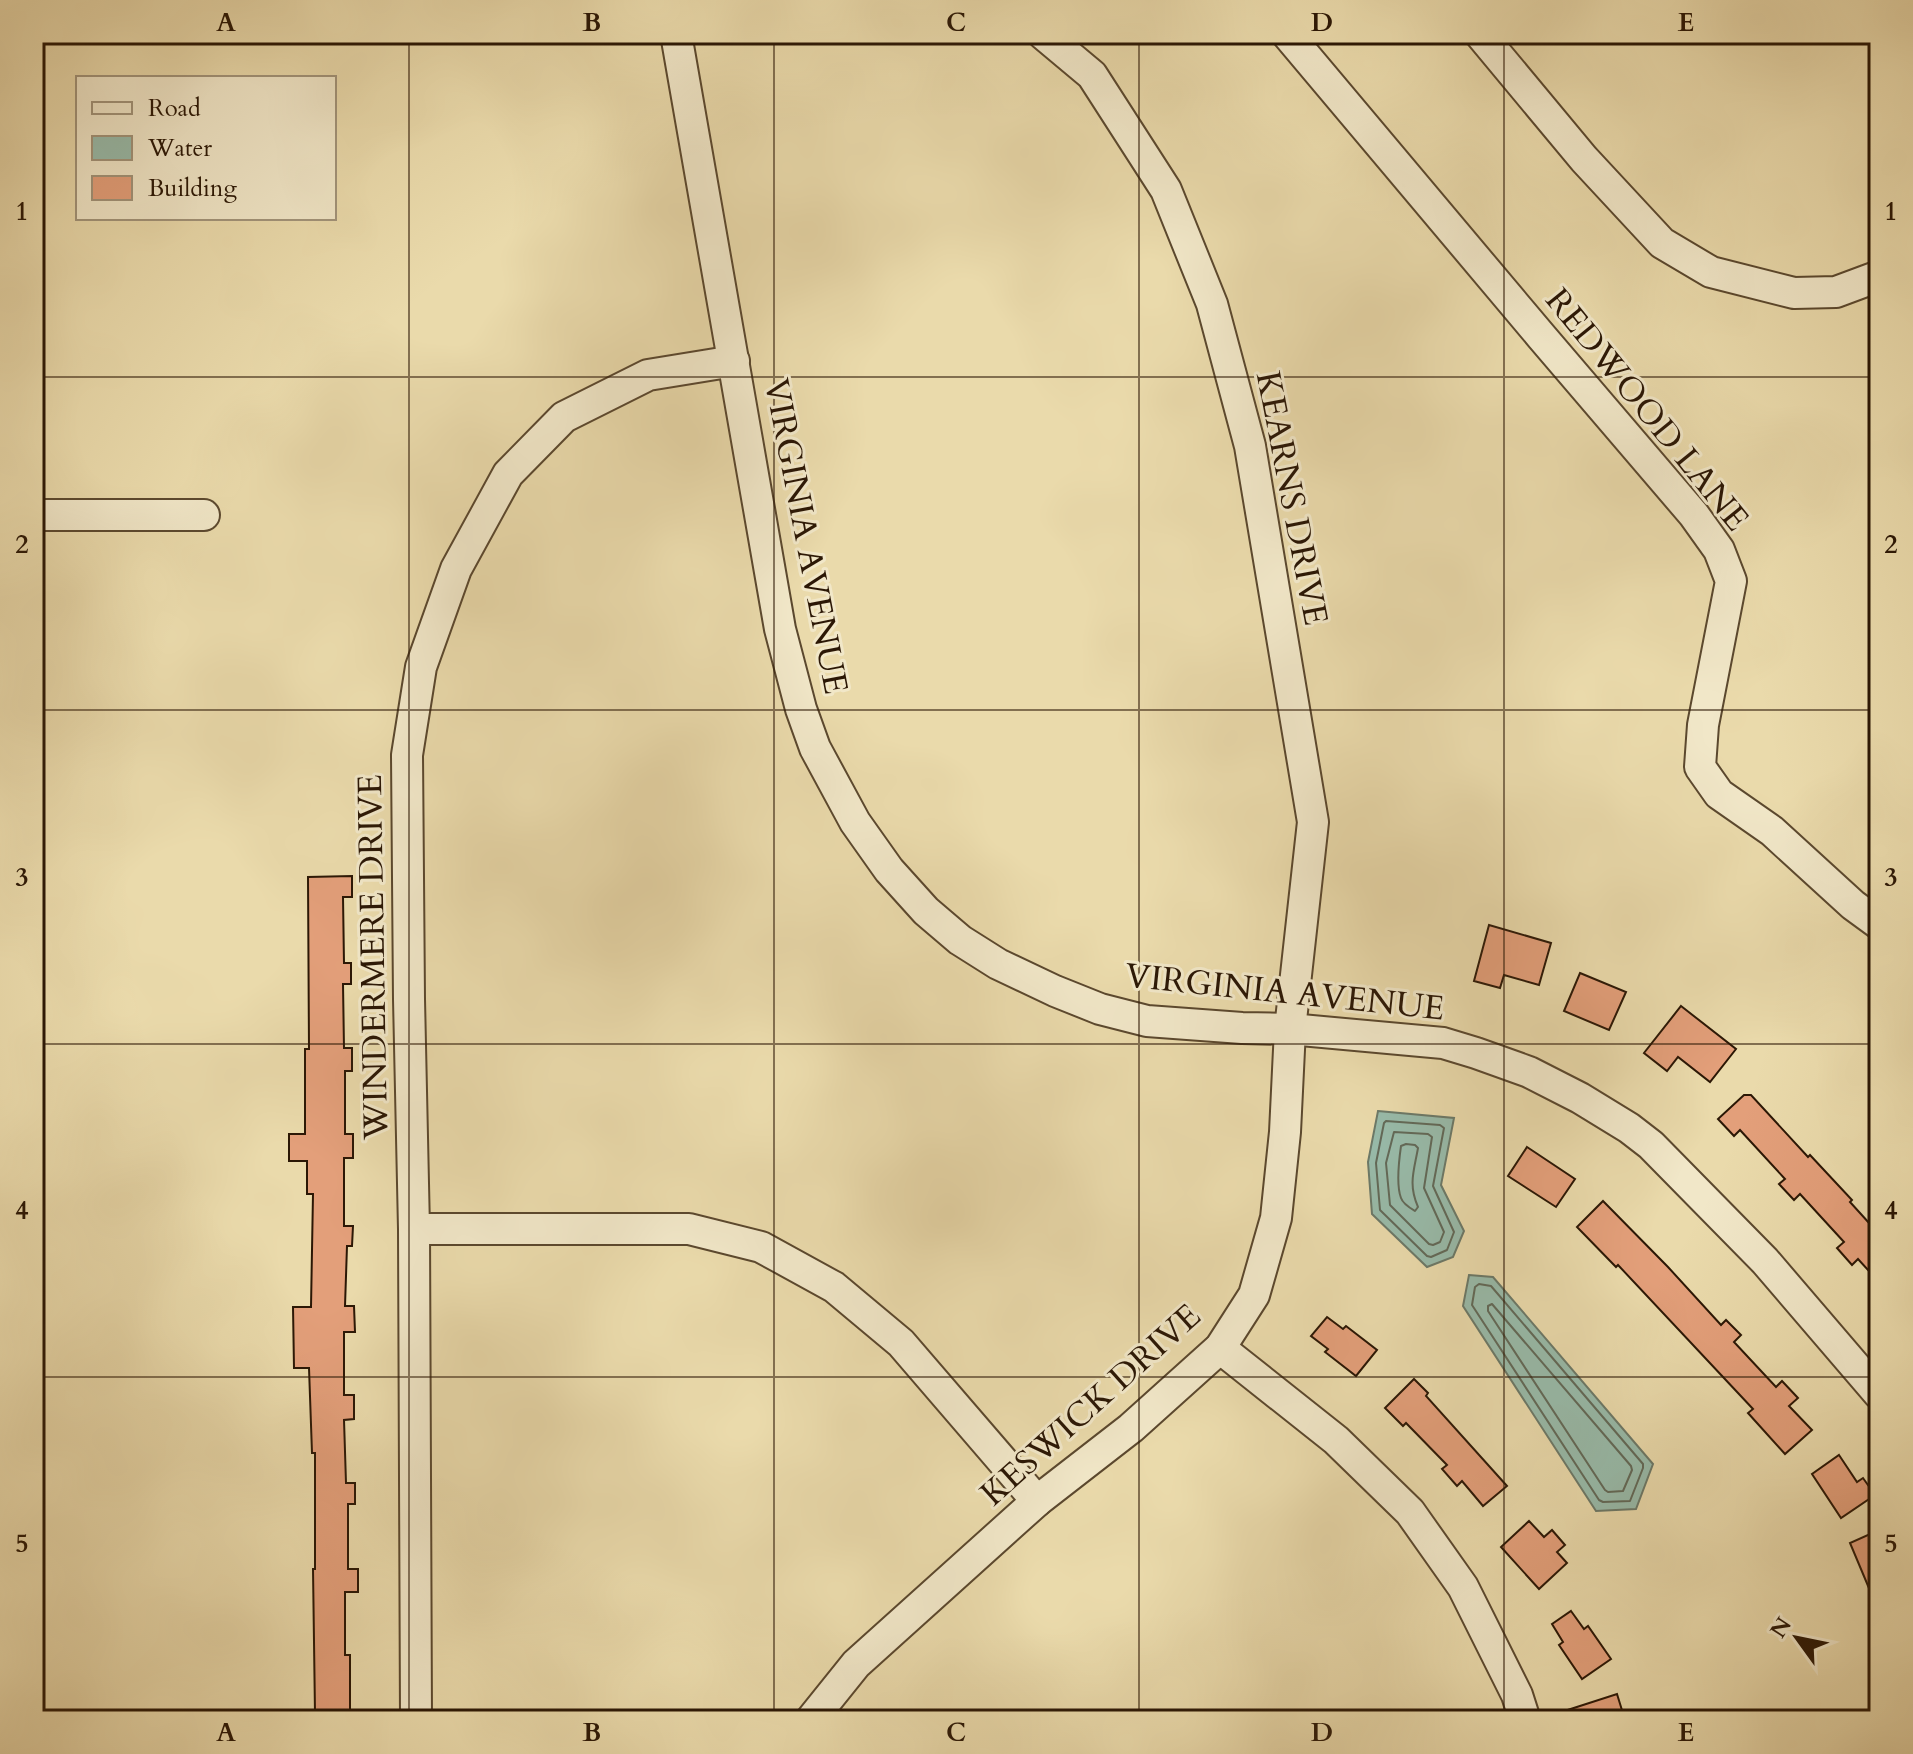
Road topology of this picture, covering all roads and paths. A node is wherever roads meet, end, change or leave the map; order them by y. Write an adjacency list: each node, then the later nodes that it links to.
1 (676, 34): 6 (street, VIRGINIA AVENUE)
2 (1043, 34): 10 (street, KEARNS DRIVE)
3 (1287, 34): 9 (street, REDWOOD LANE)
4 (1480, 34): 5 (street)
5 (1879, 276)
6 (734, 361): 10 (street, VIRGINIA AVENUE); 11 (street, WINDERMERE DRIVE)
7 (34, 515): 8 (street)
8 (204, 515)
9 (1879, 924)
10 (1290, 1029): 12 (street, KESWICK DRIVE); 13 (street, VIRGINIA AVENUE)
11 (414, 1229): 14 (street); 15 (street, WINDERMERE DRIVE)
12 (1220, 1348): 14 (street, KESWICK DRIVE); 17 (street)
13 (1879, 1394)
14 (1037, 1501): 16 (street, KESWICK DRIVE)
15 (416, 1720)
16 (811, 1720)
17 (1525, 1720)

